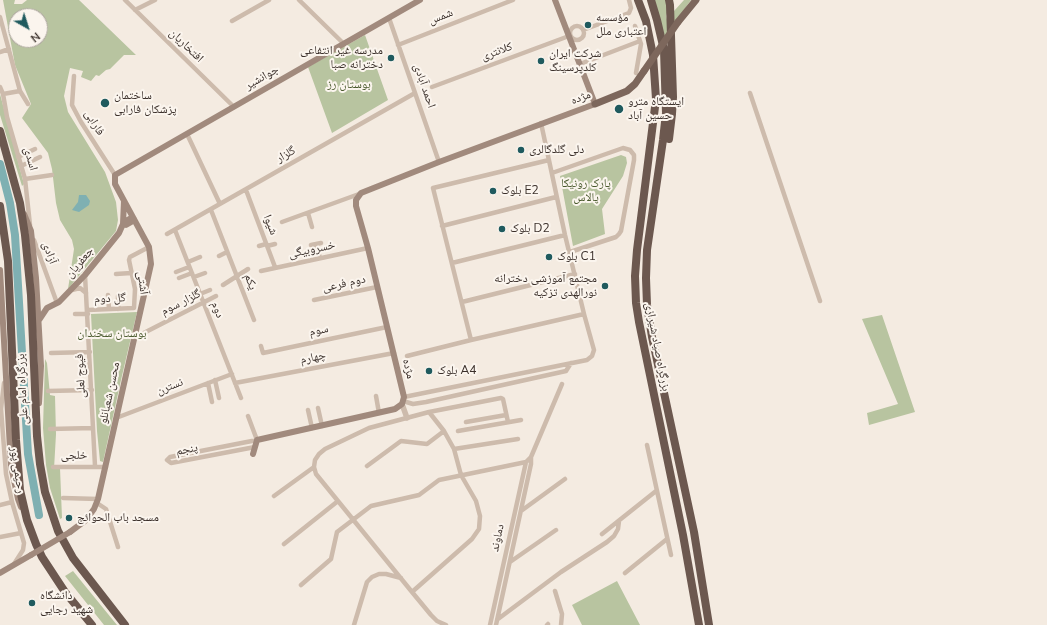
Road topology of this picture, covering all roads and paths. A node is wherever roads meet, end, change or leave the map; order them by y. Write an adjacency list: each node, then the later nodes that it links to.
1 (125, 0): 13 (street, افتخاریان)
2 (155, 0): 13 (street)
3 (269, 0): 16 (street)
4 (300, 0): 22 (street)
5 (420, 0): 15 (main road, جوانشیر)
6 (513, 0): 23 (street, شمس)
7 (555, 0): 19 (main road)
8 (630, 0): 18 (street)
9 (638, 0): 220 (highway, بزرگراه صیاد شیرازی)
10 (651, 0): 50 (highway, بزرگراه صیاد شیرازی)
11 (669, 0): 50 (highway)
12 (696, 0): 36 (main road, مژده, bridge)
13 (135, 10): 37 (street, افتخاریان)
14 (0, 17): 24 (street)
15 (389, 18): 22 (main road, جوانشیر); 23 (street, احمد آبادی)
16 (232, 20)
17 (635, 26): 21 (street)
18 (583, 30): 19 (street); 20 (street)
19 (570, 34): 20 (street, کلانتری); 20 (street); 26 (main road); 30 (street, کلانتری)
20 (578, 39)
21 (640, 41): 26 (street); 27 (street)
22 (344, 44): 37 (main road, جوانشیر)
23 (398, 45): 33 (street, احمد آبادی)
24 (9, 49): 25 (street); 31 (street)
25 (0, 52)
26 (580, 64): 36 (main road)
27 (636, 73)
28 (74, 76): 49 (street, فارابی)
29 (0, 87): 34 (street, اسدی)
30 (432, 87)
31 (20, 91): 34 (street); 35 (street)
32 (750, 92): 107 (street)
33 (415, 93): 45 (street, احمد آبادی); 52 (street, گلزار)
34 (3, 94): 42 (street, اسدی)
35 (28, 104)
36 (595, 104): 38 (main road, مژده)
37 (234, 107): 40 (main road, جوانشیر)
38 (542, 124): 44 (street); 45 (main road, مژده)
39 (0, 131): 56 (highway, بزرگراه امام علی)
40 (187, 134): 49 (main road, جوانشیر); 57 (street)
41 (35, 149): 42 (street)
42 (18, 157): 46 (street, اسدی)
43 (40, 157): 46 (street)
44 (549, 160): 47 (street); 64 (street)
45 (440, 162): 53 (main road, مژده)
46 (21, 166): 51 (street, اسدی)
47 (552, 173): 54 (street); 77 (street)
48 (52, 175): 51 (street)
49 (116, 175): 55 (main road, محسن شعبانلو)
50 (658, 176): 193 (highway, بزرگراه صیاد شیرازی)
51 (25, 180): 67 (street, اسدی)
52 (246, 190): 57 (street, گلزار); 72 (street, شیوا)
53 (360, 194): 60 (street, مژده); 75 (main road, مژده)
54 (556, 197): 64 (street); 69 (street)
55 (124, 201): 61 (main road, محسن شعبانلو); 63 (main road)
56 (20, 203): 67 (main road); 164 (highway, بزرگراه امام علی)
57 (220, 204): 59 (street, گلزار)
58 (0, 206): 189 (highway, بزرگراه امام علی)
59 (211, 210): 66 (street, گلزار); 76 (street, یکم)
60 (308, 213): 62 (street, مژده); 65 (street)
61 (134, 219): 63 (main road); 74 (main road, محسن شعبانلو)
62 (282, 222)
63 (123, 224): 93 (main road, جعفریان)
64 (442, 226): 81 (street)
65 (312, 227)
66 (175, 230): 68 (street, گلزار); 82 (street, دوم)
67 (31, 231): 103 (main road); 109 (street, آزادی)
68 (167, 234)
69 (565, 235): 77 (street); 81 (street)
70 (275, 244): 72 (street)
71 (316, 244): 80 (street)
72 (266, 245): 73 (street); 83 (street, شیوا)
73 (259, 246)
74 (149, 247): 88 (street, آشتی); 123 (main road, محسن شعبانلو)
75 (368, 248): 80 (street, خسروبیگی); 97 (main road, مژده)
76 (227, 252): 78 (street); 94 (street, یکم)
77 (570, 252): 91 (street)
78 (219, 256)
79 (200, 257): 82 (street)
80 (320, 258): 83 (street, خسروبیگی)
81 (452, 263): 108 (street)
82 (188, 264): 87 (street); 92 (street, دوم)
83 (275, 268): 86 (street, خسروبیگی)
84 (248, 269): 94 (street)
85 (0, 270): 115 (main road)
86 (261, 271)
87 (176, 272)
88 (131, 273): 90 (street); 112 (street, آشتی)
89 (205, 273): 92 (street)
90 (116, 274)
91 (575, 274): 108 (street); 118 (street)
92 (193, 275): 95 (street); 101 (street, دوم)
93 (85, 276): 98 (main road, جعفریان); 100 (street, فیوج لعلی)
94 (236, 276): 96 (street); 119 (street, یکم)
95 (179, 278)
96 (222, 284)
97 (377, 287): 106 (street, دوم فرعی); 121 (main road, مژده)
98 (72, 290): 100 (street); 109 (main road, جعفریان)
99 (210, 290): 101 (street)
100 (86, 293): 116 (street, فیوج لعلی)
101 (200, 294): 110 (street, دوم)
102 (108, 295): 113 (street)
103 (37, 296): 111 (main road); 120 (main road)
104 (118, 296): 114 (street)
105 (216, 296): 110 (street, گلزار سوم)
106 (314, 300)
107 (820, 301)
108 (462, 302): 124 (street)
109 (57, 303): 111 (main road, جعفریان)
110 (204, 303): 123 (street, گلزار سوم); 133 (street, دوم)
111 (47, 308): 120 (main road)
112 (134, 308): 114 (street, گل دوم)
113 (109, 309): 114 (street, گل دوم); 116 (street, گل دوم)
114 (118, 309)
115 (1, 311): 126 (main road)
116 (88, 312): 117 (street, گل دوم); 127 (street, فیوج لعلی)
117 (75, 314)
118 (584, 314): 124 (street); 131 (street)
119 (254, 320)
120 (38, 322): 164 (main road)
121 (387, 327): 125 (street, سوم); 129 (main road, مژده)
122 (0, 337): 126 (main road)
123 (134, 338): 152 (main road, محسن شعبانلو)
124 (471, 340): 130 (street)
125 (261, 346)
126 (2, 351): 132 (main road)
127 (90, 352): 128 (street); 139 (street, فیوج لعلی)
128 (51, 353)
129 (394, 353): 136 (street, چهارم); 144 (main road, مژده)
130 (407, 356)
131 (571, 363): 144 (street); 144 (street)
132 (6, 373): 138 (street, رحیمی پور); 189 (main road)
133 (232, 374): 134 (street, نسترن); 136 (street, دوم)
134 (215, 380): 135 (street, نسترن); 142 (street)
135 (208, 383): 145 (street); 152 (street, نسترن)
136 (235, 383): 143 (street, دوم)
137 (562, 384): 170 (street, دماوند)
138 (2, 389): 163 (street, رحیمی پور)
139 (92, 390): 140 (street); 158 (street, فیوج لعلی)
140 (48, 391)
141 (376, 396): 149 (street)
142 (219, 398)
143 (241, 398)
144 (403, 401): 149 (main road); 153 (street)
145 (212, 402)
146 (318, 408): 157 (street)
147 (308, 410): 159 (street)
148 (429, 412): 150 (street); 153 (street); 161 (street)
149 (379, 413): 157 (main road)
150 (506, 415): 155 (street); 156 (street)
151 (248, 416): 166 (street)
152 (116, 418): 175 (main road, محسن شعبانلو)
153 (407, 418): 176 (street)
154 (521, 420): 156 (street)
155 (466, 422)
156 (508, 422): 162 (street)
157 (322, 426): 159 (main road)
158 (93, 428): 160 (street); 172 (street, فیوج لعلی)
159 (312, 428): 166 (main road)
160 (50, 429)
161 (444, 431): 168 (street); 173 (street)
162 (458, 431)
163 (1, 436): 177 (street, رحیمی پور)
164 (37, 436): 213 (highway, بزرگراه امام علی)
165 (518, 439): 168 (street)
166 (256, 444): 166 (street, پنجم); 169 (main road)
167 (647, 446): 181 (street)
168 (454, 450): 179 (street)
169 (253, 454)
170 (531, 456): 171 (street, دماوند); 188 (street, دماوند)
171 (526, 462): 179 (street); 201 (street, دماوند)
172 (95, 466): 174 (street, خلجی); 175 (street)
173 (367, 466)
174 (53, 467)
175 (106, 467): 184 (main road, محسن شعبانلو)
176 (314, 467): 182 (street); 185 (street)
177 (6, 468): 178 (street); 186 (street, رحیمی پور)
178 (0, 469)
179 (461, 475): 190 (street); 209 (street)
180 (565, 479): 188 (street)
181 (656, 491): 191 (street); 197 (street)
182 (274, 496)
183 (63, 498): 184 (street)
184 (98, 501): 199 (street); 203 (main road, محسن شعبانلو, bridge)
185 (338, 501): 190 (street); 198 (street)
186 (12, 502): 187 (street); 194 (street, رحیمی پور)
187 (0, 505)
188 (521, 511): 202 (street, دماوند)
189 (27, 520): 212 (highway, بزرگراه امام علی)
190 (353, 520): 206 (street); 207 (street)
191 (619, 520): 195 (street); 210 (street)
192 (556, 530): 202 (street)
193 (694, 532): 221 (highway, بزرگراه صیاد شیرازی); 222 (highway)
194 (20, 533): 196 (street); 203 (street, رحیمی پور)
195 (602, 534)
196 (0, 537)
197 (667, 539): 200 (street); 205 (street)
198 (284, 544)
199 (118, 547)
200 (671, 555)
201 (504, 561): 202 (street); 210 (street, دماوند)
202 (510, 562): 210 (street, دماوند)
203 (13, 566): 204 (main road, محسن شعبانلو)
204 (0, 573)
205 (625, 573)
206 (401, 578): 209 (street); 214 (street)
207 (301, 584)
208 (555, 591): 219 (street)
209 (412, 592): 211 (street)
210 (495, 618): 217 (street, دماوند); 218 (street, دماوند)
211 (437, 621): 215 (street); 216 (street)
212 (92, 625)
213 (125, 625)
214 (354, 625)
215 (432, 625)
216 (446, 625)
217 (490, 625)
218 (496, 625)
219 (561, 625)
220 (699, 625)
221 (709, 625)
222 (715, 625)

